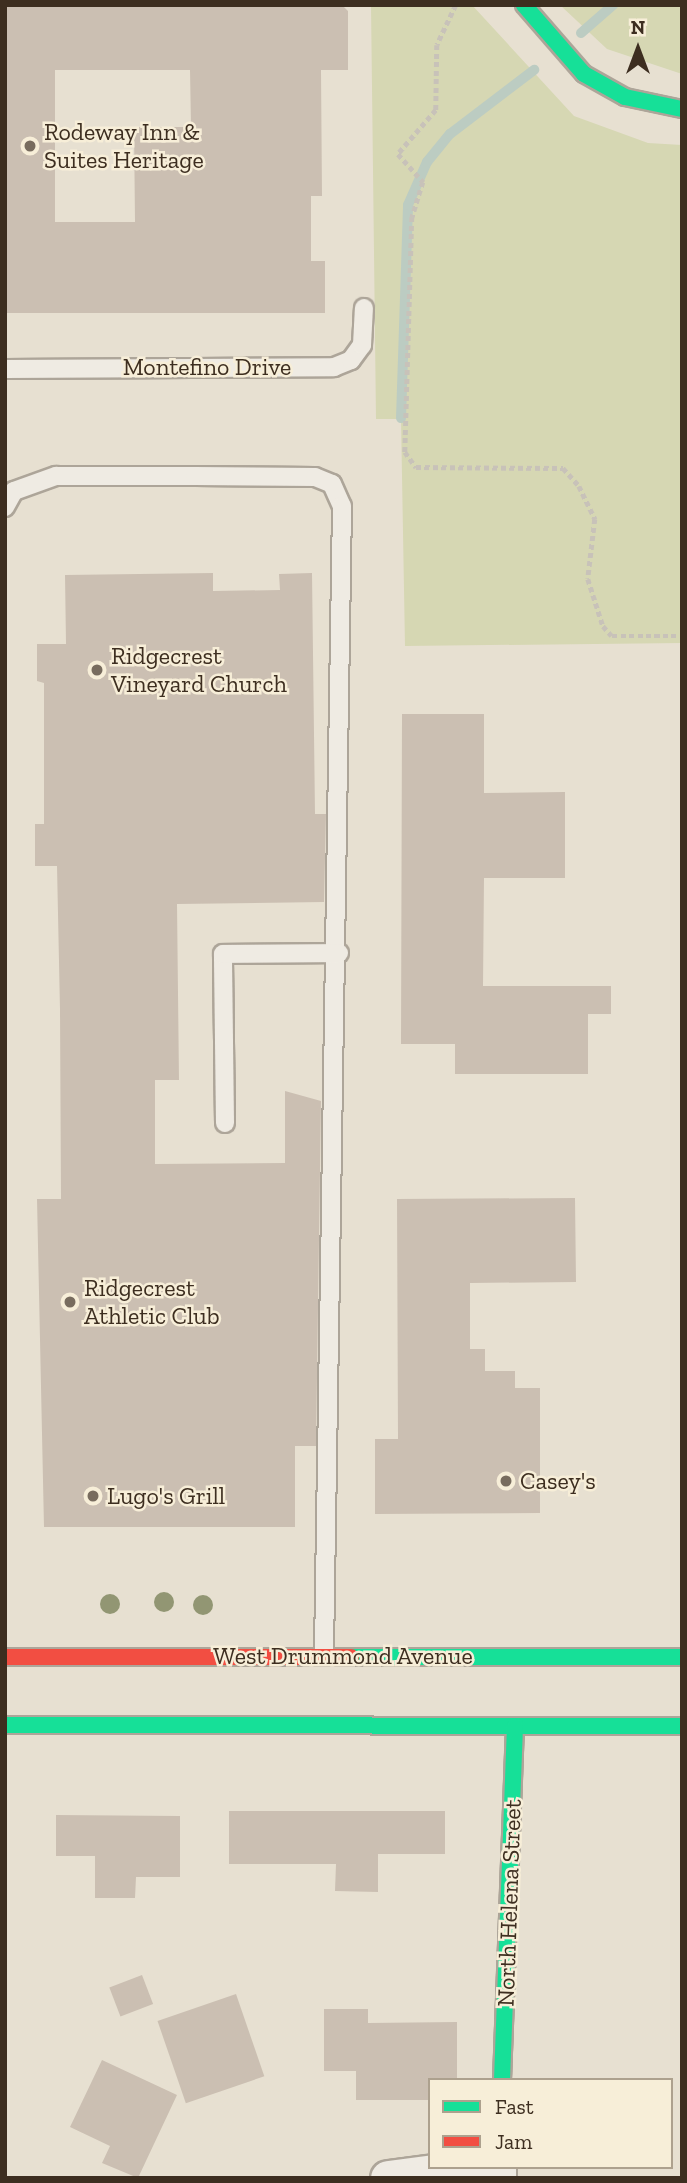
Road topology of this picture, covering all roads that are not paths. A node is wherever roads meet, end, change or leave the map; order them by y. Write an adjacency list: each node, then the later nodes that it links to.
1 (524, 5): 2 (main road)
2 (682, 109)
3 (364, 307): 4 (lane, Montefino Drive)
4 (5, 369)
5 (5, 507): 6 (lane)
6 (339, 953): 7 (lane); 8 (lane)
7 (225, 1123)
8 (324, 1656): 9 (main road, West Drummond Avenue); 10 (main road, West Drummond Avenue)
9 (5, 1657)
10 (682, 1657)
11 (5, 1725): 12 (main road)
12 (516, 1726): 13 (main road); 14 (main road, North Helena Street)
13 (682, 1726)
14 (502, 2078)
15 (458, 2169): 16 (street)
16 (388, 2178)

